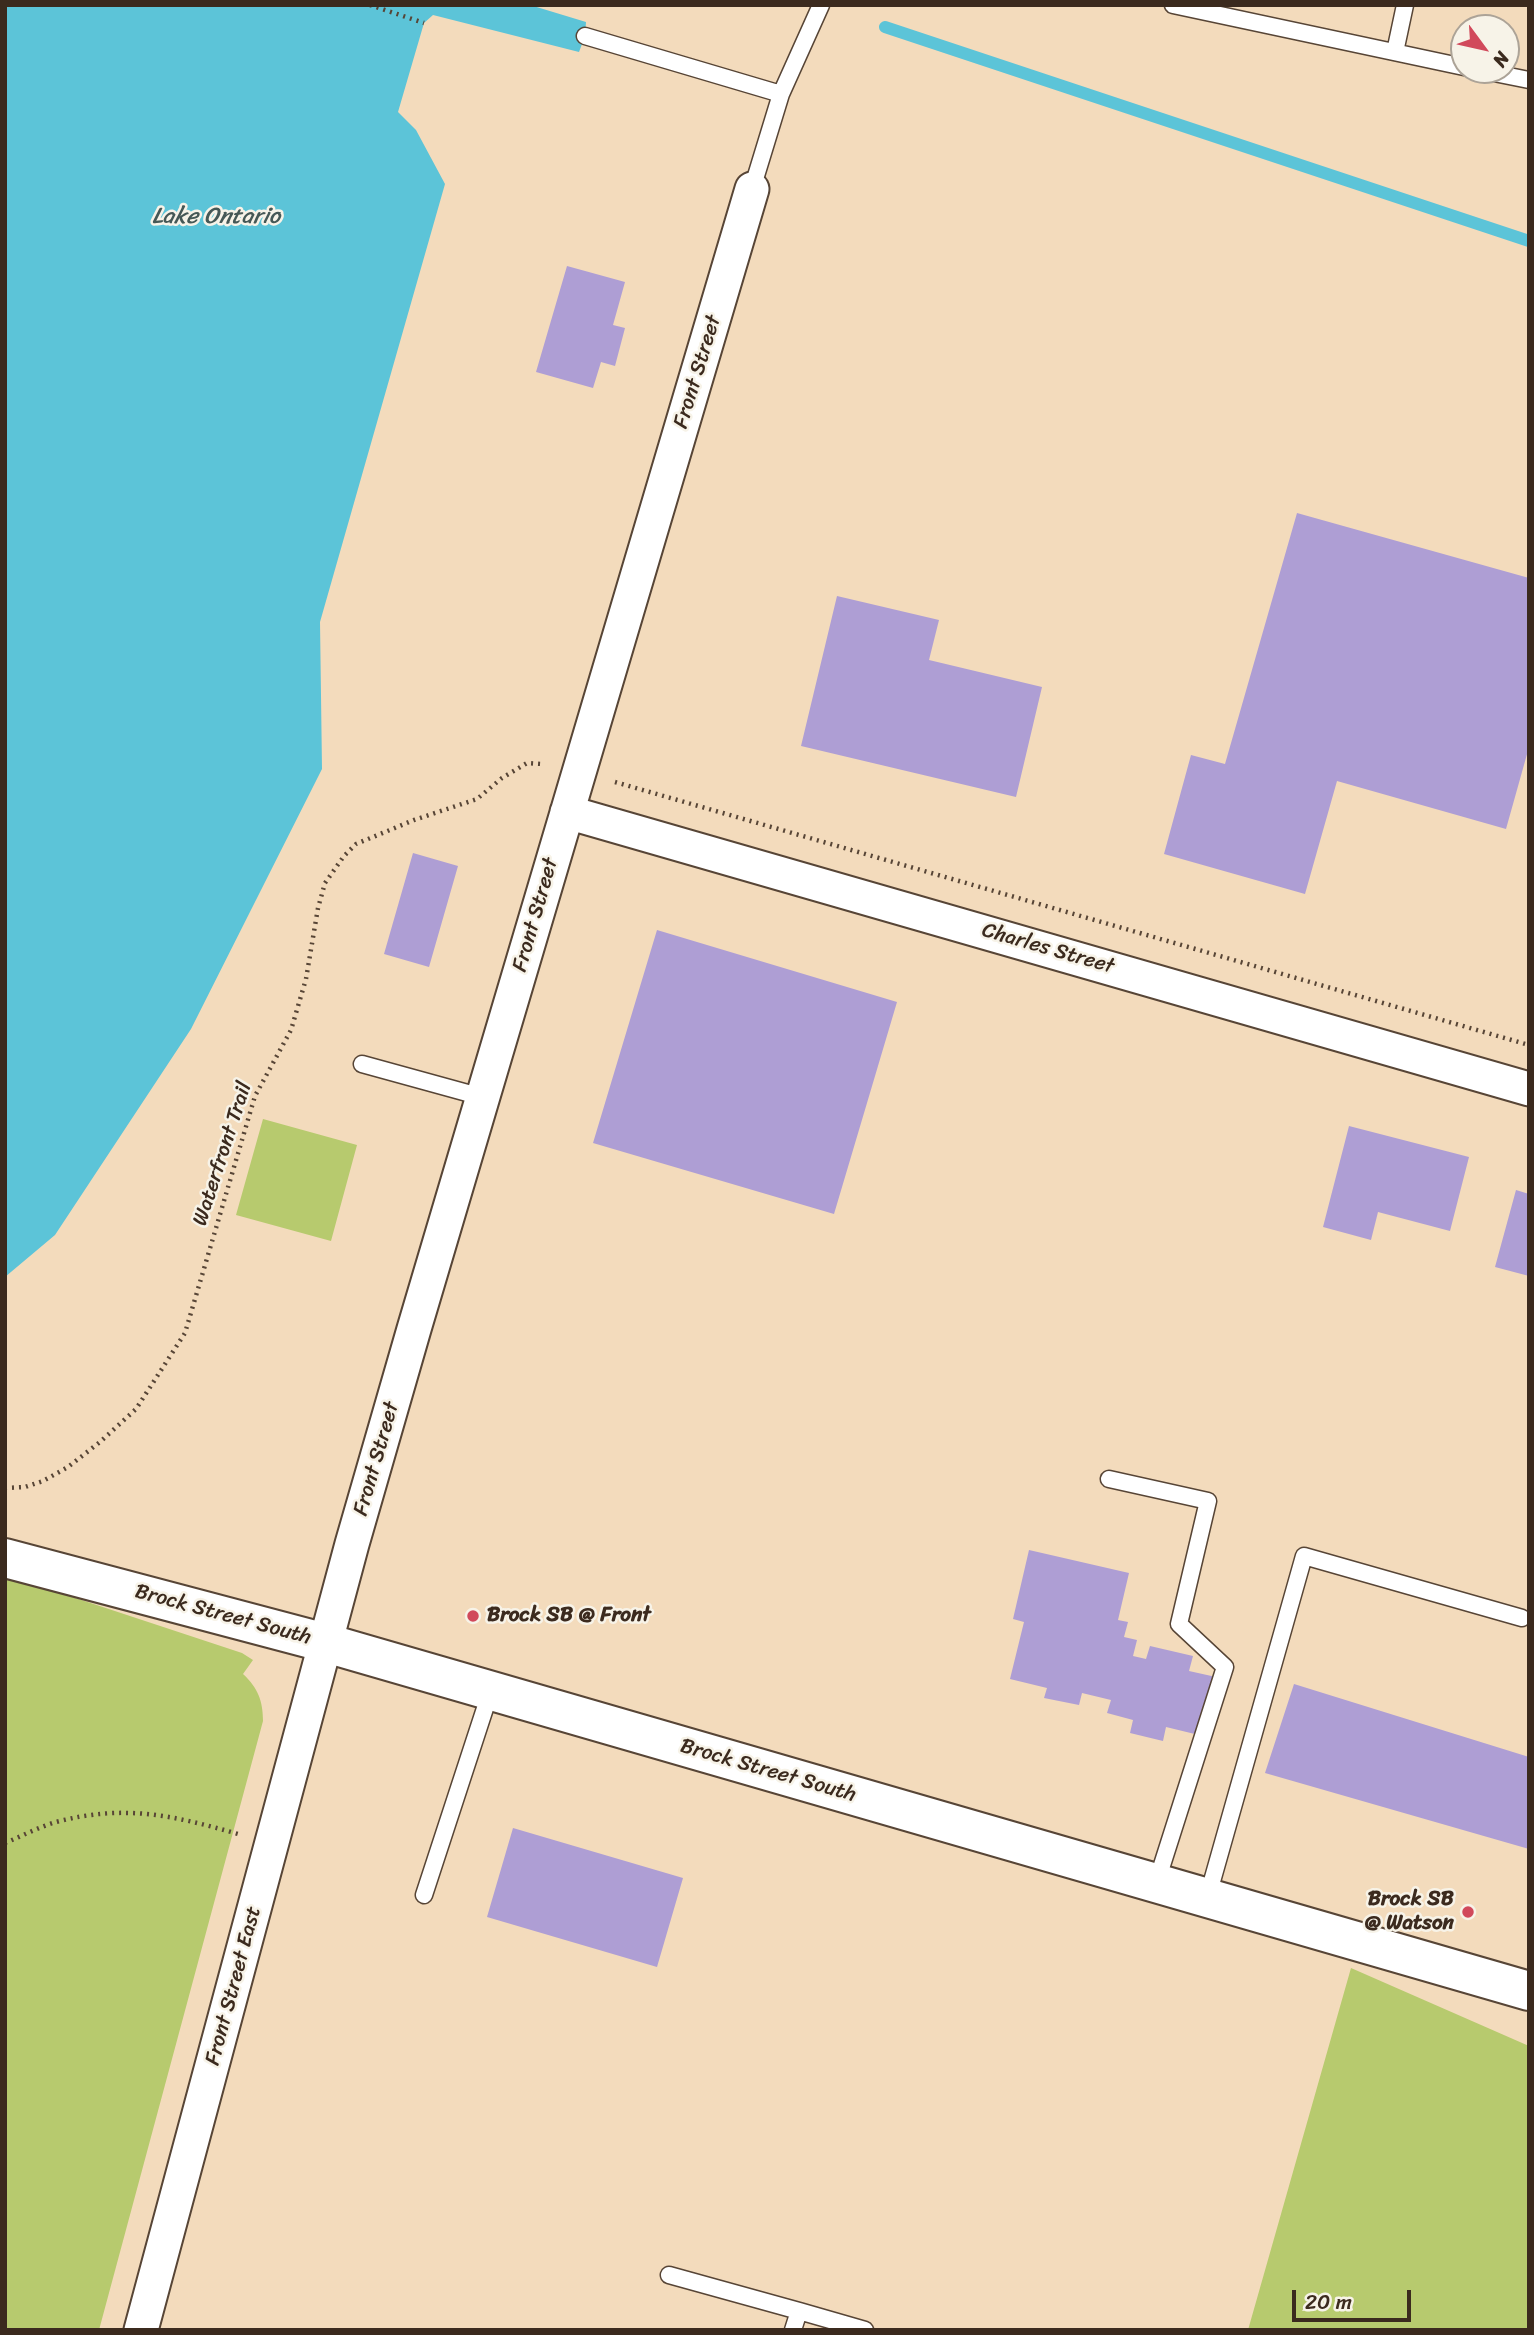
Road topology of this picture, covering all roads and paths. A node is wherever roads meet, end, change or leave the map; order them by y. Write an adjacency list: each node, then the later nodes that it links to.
1 (370, 5): 6 (path)
2 (821, 5): 10 (lane)
3 (1173, 5): 5 (lane)
4 (1405, 5): 8 (lane)
5 (1246, 13): 8 (lane)
6 (424, 23)
7 (585, 36): 10 (lane)
8 (1395, 52): 9 (lane)
9 (1450, 64)
10 (781, 94): 11 (lane)
11 (752, 189): 14 (street, Front Street)
12 (550, 764): 20 (path, Waterfront Trail)
13 (608, 780): 15 (path)
14 (566, 812): 17 (street, Charles Street); 18 (street, Front Street)
15 (1529, 1045)
16 (362, 1064): 18 (lane)
17 (1529, 1088)
18 (482, 1097): 23 (street, Front Street)
19 (1109, 1479): 27 (lane)
20 (5, 1488)
21 (5, 1558): 23 (main road, Brock Street South)
22 (1522, 1618): 29 (lane)
23 (326, 1643): 24 (main road, Brock Street South); 33 (street, Front Street East)
24 (491, 1690): 27 (main road, Brock Street South); 28 (lane)
25 (239, 1834): 26 (path)
26 (5, 1843)
27 (1156, 1884): 29 (main road, Brock Street South)
28 (424, 1895)
29 (1207, 1899): 30 (main road, Brock Street South)
30 (1529, 1991)
31 (669, 2275): 32 (lane)
32 (799, 2311): 34 (lane); 35 (lane)
33 (141, 2330)
34 (793, 2330)
35 (865, 2330)

